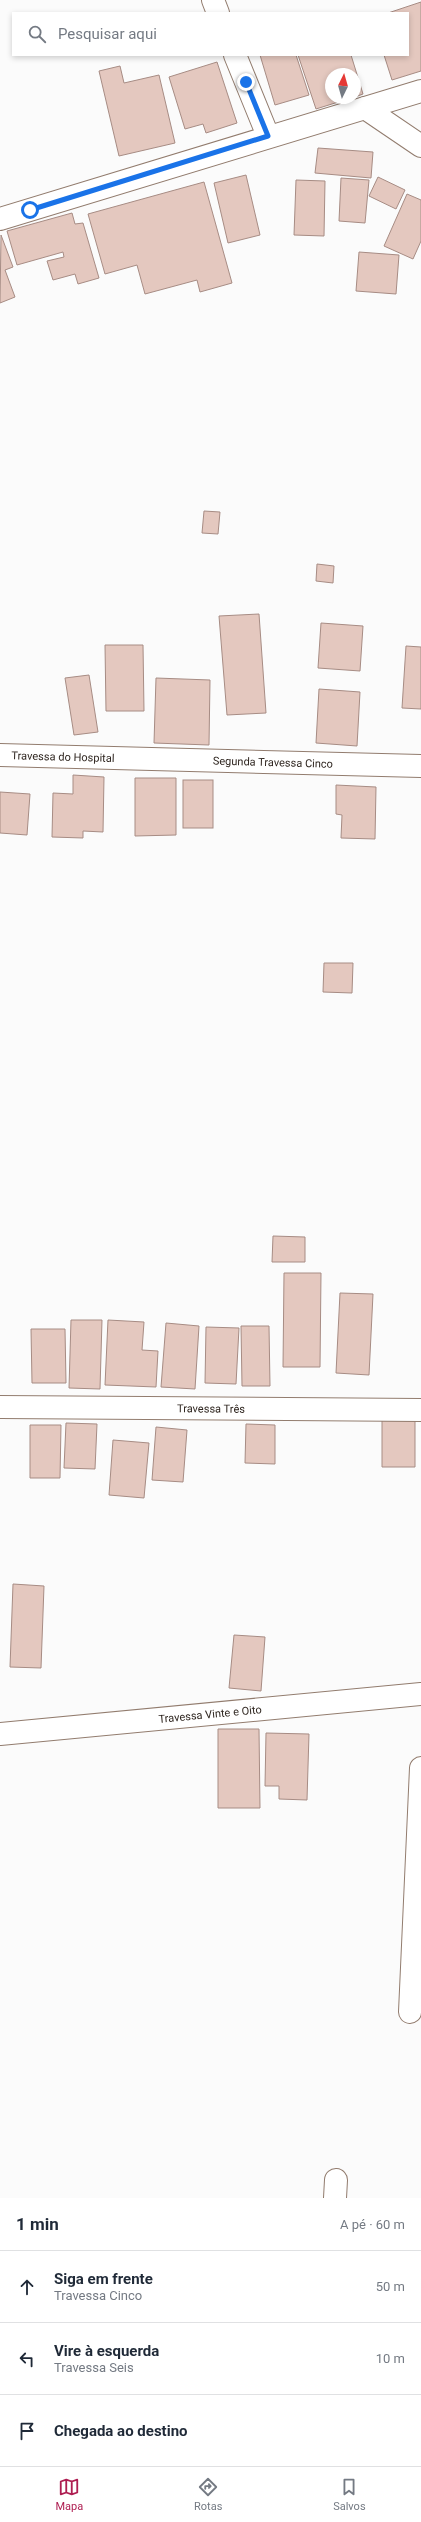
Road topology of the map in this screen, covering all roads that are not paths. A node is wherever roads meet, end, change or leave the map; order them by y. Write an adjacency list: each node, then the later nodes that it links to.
1 (213, 0): 2 (street)
2 (218, 12)
3 (235, 56): 6 (street)
4 (421, 91): 5 (street)
5 (365, 108): 6 (street); 7 (street)
6 (268, 136): 8 (street)
7 (421, 146)
8 (0, 219)
9 (0, 755): 10 (street, Travessa do Hospital)
10 (125, 758): 11 (street, Segunda Travessa Cinco)
11 (421, 766)
12 (0, 1408): 13 (street, Travessa Três)
13 (421, 1410)
14 (421, 1694): 15 (street, Travessa Vinte e Oito)
15 (0, 1734)
16 (421, 1768): 17 (street)
17 (410, 2012)

